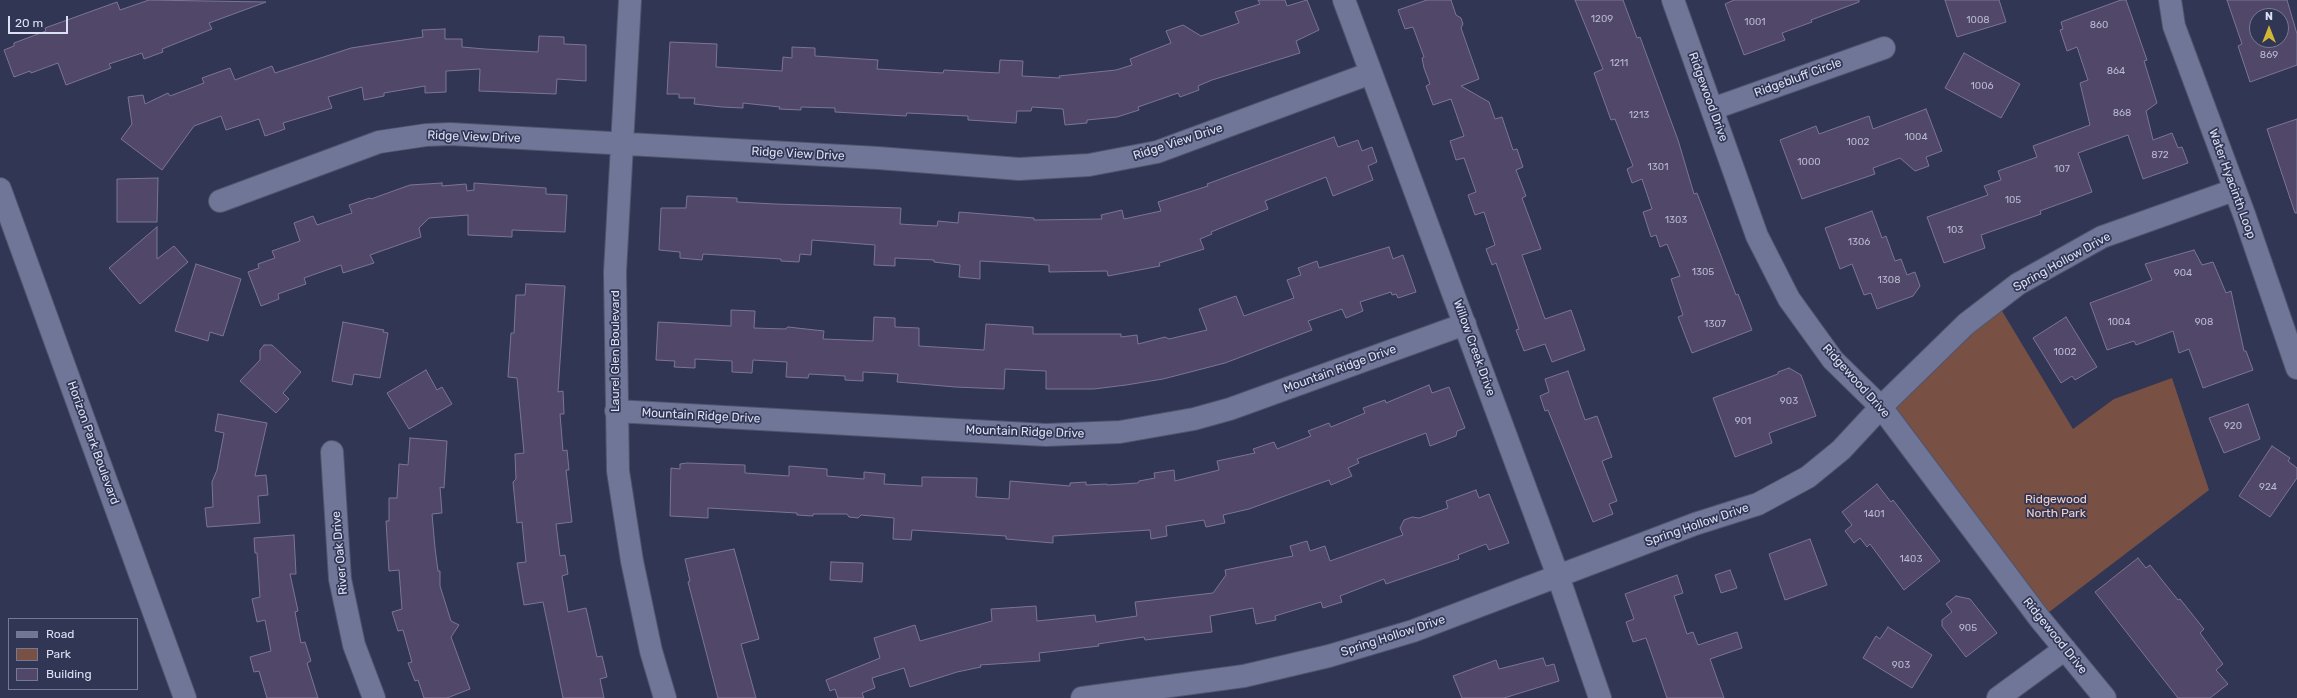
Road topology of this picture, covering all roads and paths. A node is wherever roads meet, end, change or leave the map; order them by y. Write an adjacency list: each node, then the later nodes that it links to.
1 (630, 0): 8 (street, Laurel Glen Boulevard)
2 (1344, 0): 6 (street, Willow Creek Drive)
3 (1673, 0): 7 (street, Ridgewood Drive)
4 (2170, 0): 10 (street, Water Hyacinth Loop)
5 (1884, 48): 7 (street, Ridgebluff Circle)
6 (1371, 73): 8 (street, Ridge View Drive); 12 (street, Willow Creek Drive)
7 (1712, 109): 14 (street, Ridgewood Drive)
8 (622, 144): 11 (street, Ridge View Drive); 15 (street, Laurel Glen Boulevard)
9 (0, 189): 19 (street, Horizon Park Boulevard)
10 (2234, 190): 13 (street, Water Hyacinth Loop); 14 (street, Spring Hollow Drive)
11 (220, 201)
12 (1465, 324): 15 (street, Mountain Ridge Drive); 17 (street, Willow Creek Drive)
13 (2297, 368)
14 (1881, 407): 17 (street, Spring Hollow Drive); 18 (street, Ridgewood Drive)
15 (616, 411): 21 (street, Laurel Glen Boulevard)
16 (332, 452): 20 (street, River Oak Drive)
17 (1558, 576): 22 (street, Spring Hollow Drive); 23 (street, Willow Creek Drive)
18 (2065, 650): 24 (street); 25 (street, Ridgewood Drive)
19 (185, 698)
20 (374, 698)
21 (665, 698)
22 (1082, 698)
23 (1600, 698)
24 (1998, 698)
25 (2105, 698)

